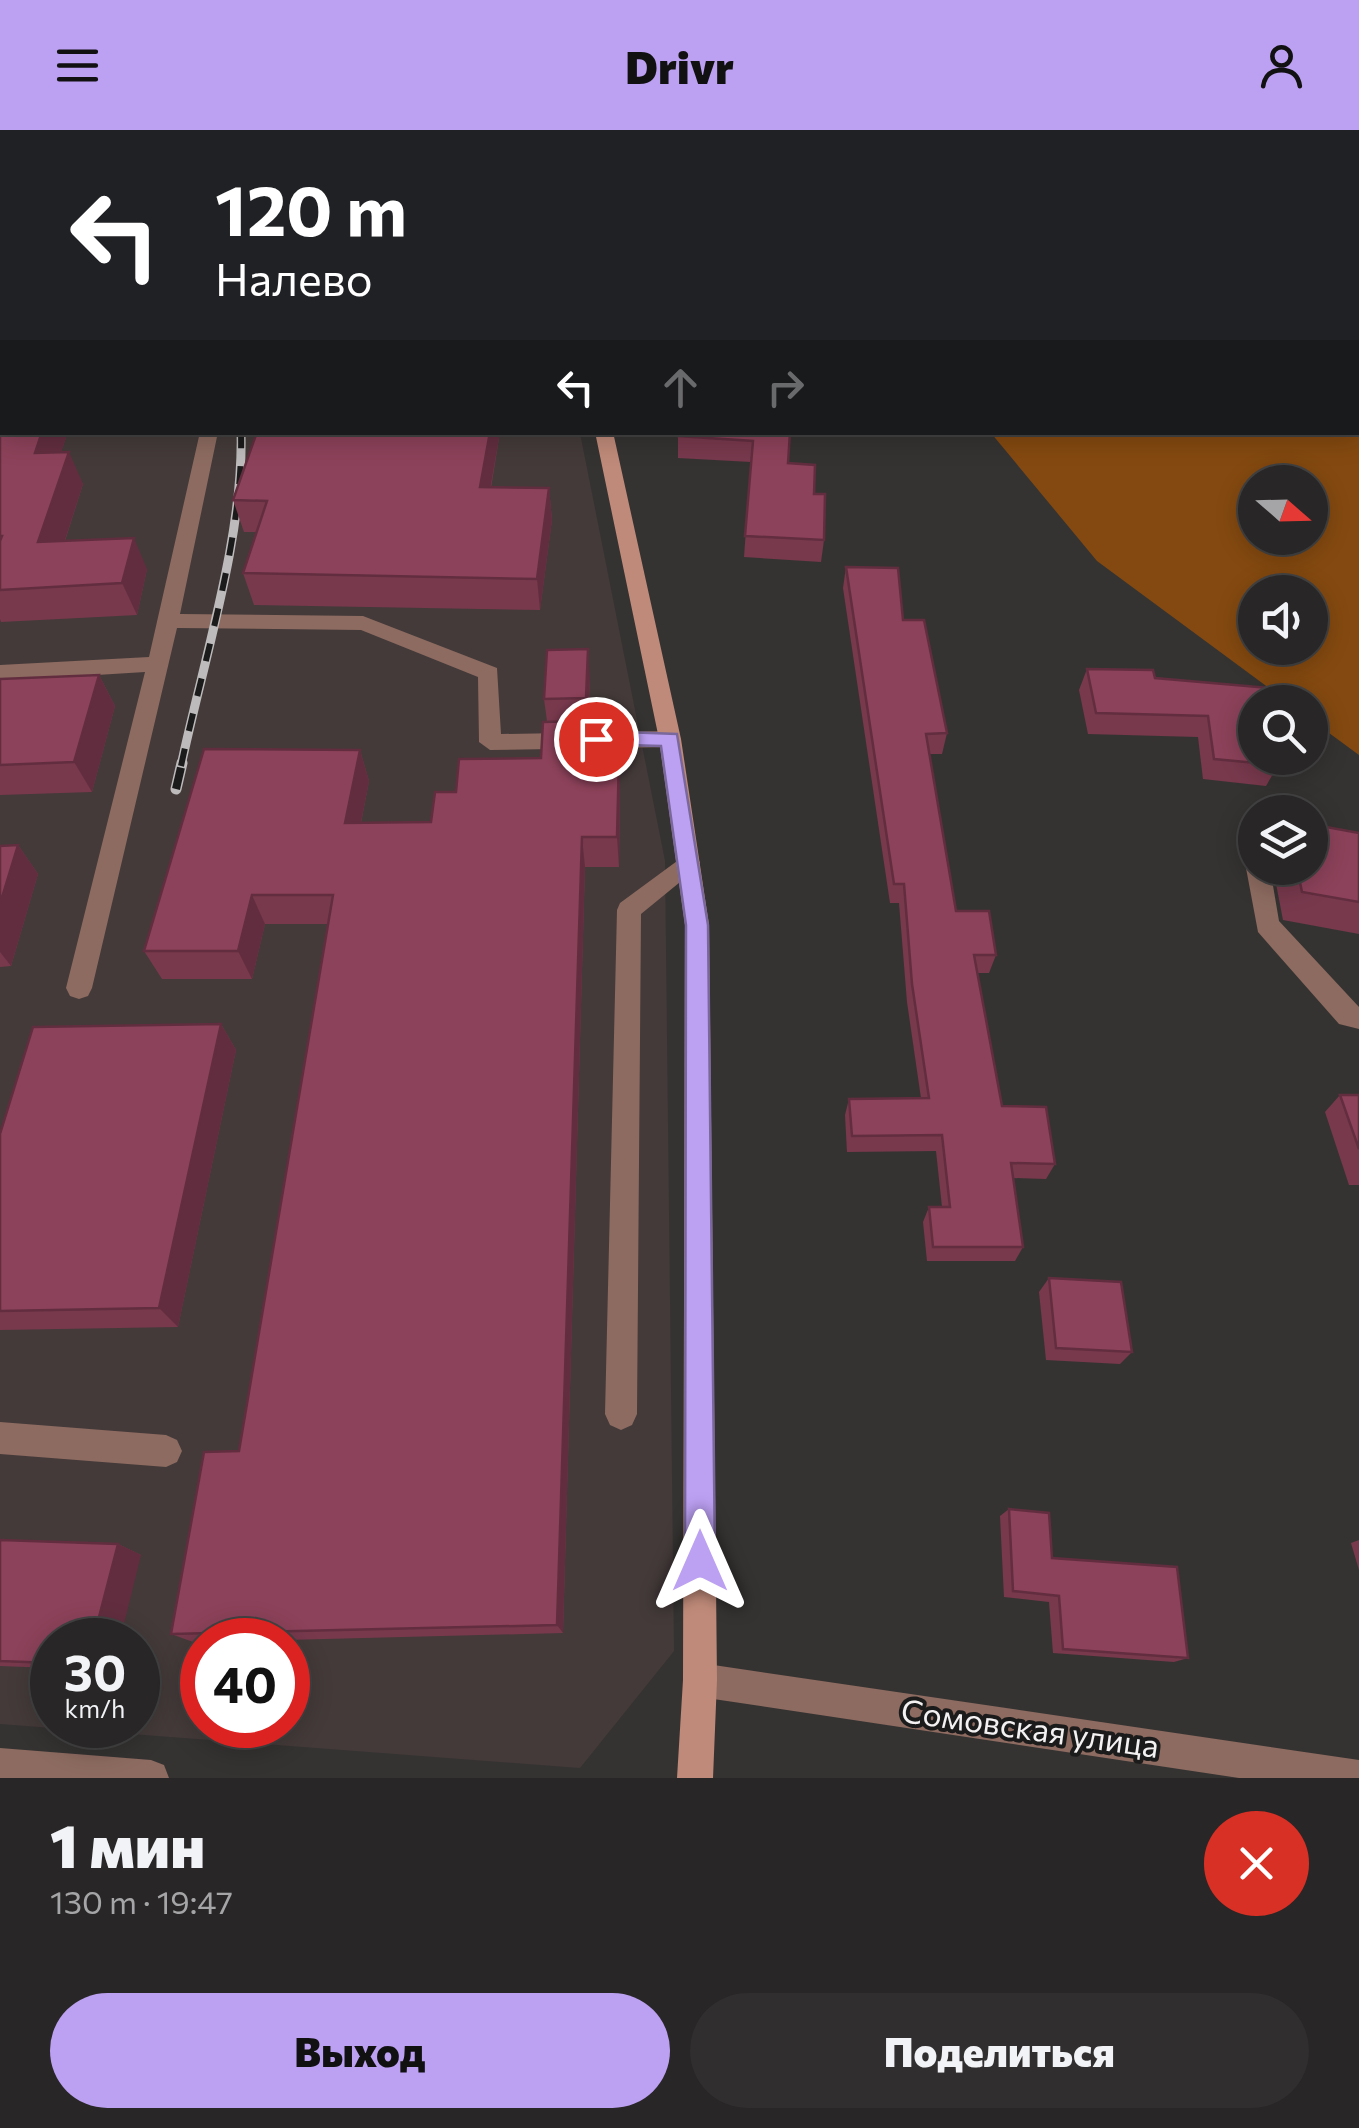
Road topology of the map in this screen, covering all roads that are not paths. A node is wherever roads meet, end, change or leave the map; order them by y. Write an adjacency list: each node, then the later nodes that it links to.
1 (207, 435): 3 (street)
2 (605, 435): 6 (street)
3 (168, 621): 4 (street); 6 (street)
4 (158, 664): 5 (street); 9 (street)
5 (0, 672)
6 (670, 739): 7 (street)
7 (688, 862): 11 (street); 14 (street)
8 (1261, 885): 10 (street)
9 (79, 988)
10 (1359, 1018)
11 (621, 1414)
12 (0, 1438): 13 (street)
13 (166, 1450)
14 (700, 1680): 17 (street); 18 (street, Сомовская улица)
15 (0, 1766): 16 (street)
16 (151, 1778)
17 (695, 1778)
18 (1359, 1778)

